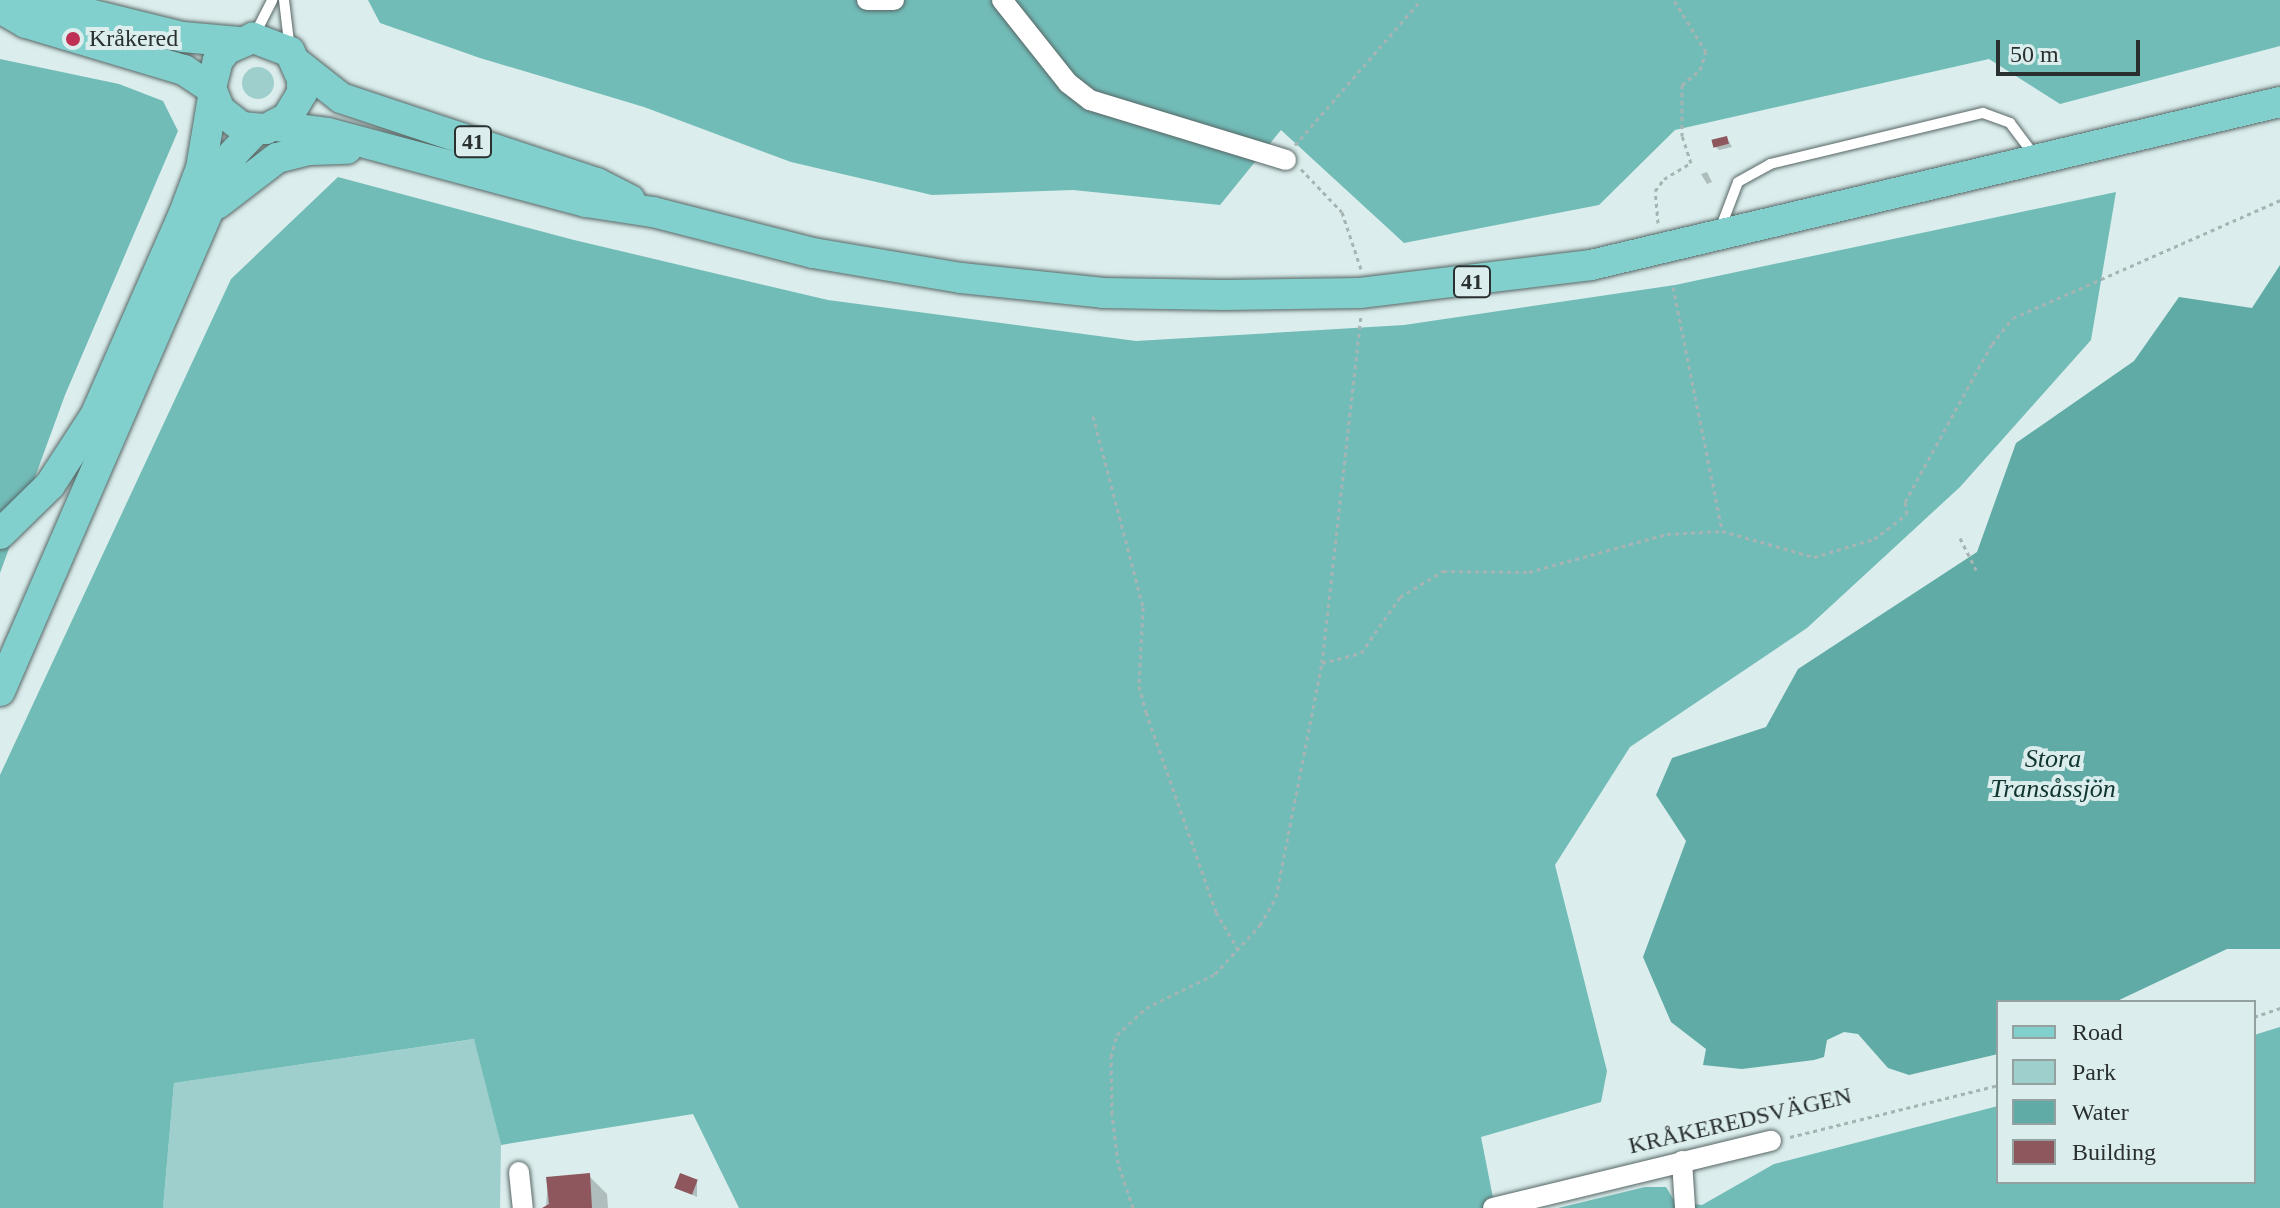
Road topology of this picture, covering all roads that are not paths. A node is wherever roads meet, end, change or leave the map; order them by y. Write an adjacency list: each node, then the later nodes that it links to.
1 (272, 0): 8 (lane)
2 (284, 0): 9 (lane)
3 (867, 0): 4 (street)
4 (894, 0)
5 (1002, 0): 14 (street)
6 (0, 2): 8 (main road, 41)
7 (0, 8): 10 (main road, 41)
8 (246, 40): 9 (main road, 41); 10 (main road)
9 (294, 58): 12 (main road); 17 (main road, 41)
10 (212, 92): 12 (main road, 41); 19 (main road)
11 (2280, 102): 15 (main road, 41)
12 (265, 128): 13 (main road, 41); 16 (main road)
13 (393, 152): 16 (main road); 17 (main road, 41)
14 (1286, 160)
15 (2037, 160): 18 (main road, 41); 18 (lane)
16 (210, 211): 20 (main road)
17 (653, 212): 18 (main road, 41)
18 (1718, 238)
19 (0, 534)
20 (0, 691)
21 (1771, 1141): 22 (street, KRÅKEREDSVÄGEN)
22 (1682, 1161): 25 (street, KRÅKEREDSVÄGEN); 26 (street)
23 (519, 1172): 24 (street)
24 (523, 1208)
25 (1493, 1208)
26 (1685, 1208)

